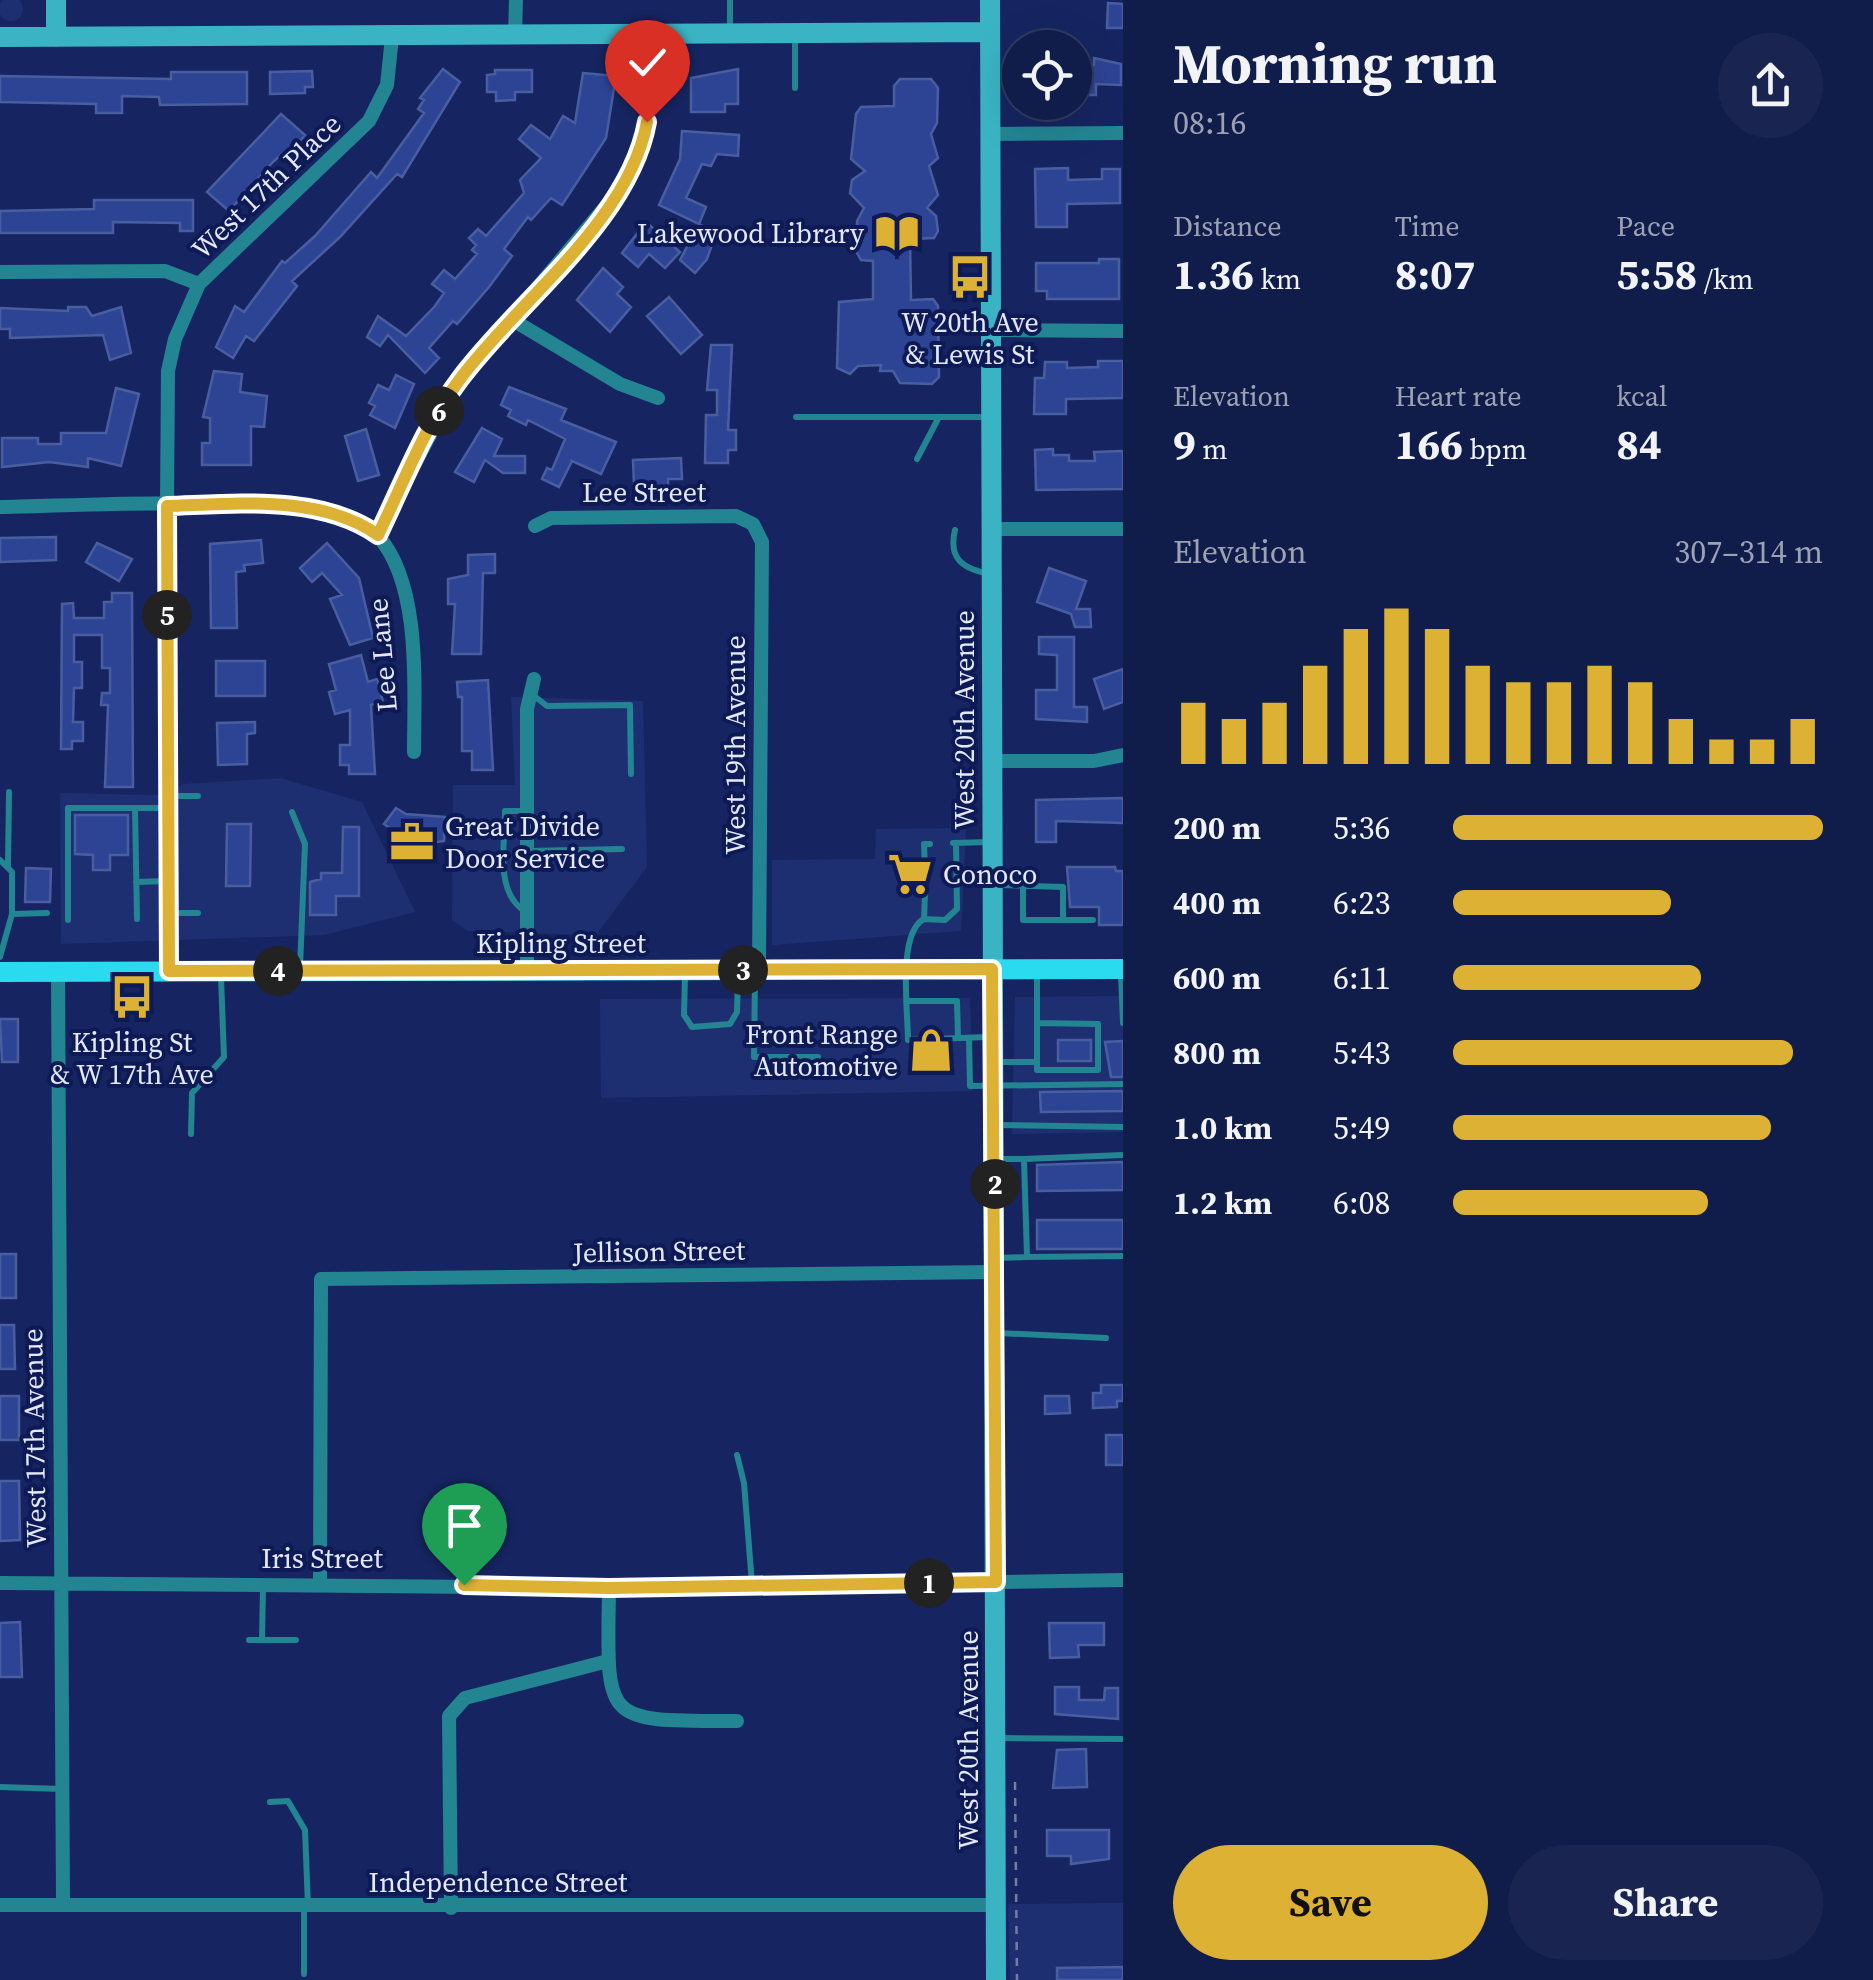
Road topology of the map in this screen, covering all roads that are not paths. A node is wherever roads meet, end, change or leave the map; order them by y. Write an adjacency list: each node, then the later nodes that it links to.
1 (56, 0): 11 (street)
2 (516, 0): 8 (street)
3 (730, 0): 7 (lane)
4 (990, 0): 5 (street, West 20th Avenue)
5 (990, 32): 6 (street); 15 (street, West 20th Avenue)
6 (795, 34): 7 (street); 13 (lane)
7 (730, 35): 9 (street)
8 (514, 36): 9 (street); 12 (street)
9 (658, 36): 18 (street)
10 (0, 37): 11 (street)
11 (56, 37): 12 (street)
12 (392, 37): 17 (street, West 17th Place)
13 (795, 88)
14 (1123, 133): 15 (street)
15 (990, 134): 19 (street, West 20th Avenue)
16 (0, 272): 17 (street)
17 (199, 284): 26 (street, West 17th Place)
18 (511, 318): 21 (street); 33 (street)
19 (991, 330): 20 (street); 22 (street, West 20th Avenue)
20 (1123, 331)
21 (658, 398)
22 (991, 417): 24 (lane); 30 (street, West 20th Avenue)
23 (796, 418): 24 (lane)
24 (938, 418): 25 (lane)
25 (917, 460)
26 (167, 506): 27 (street); 33 (street); 42 (street, West 17th Place)
27 (0, 507)
28 (754, 524): 29 (street, Lee Street); 70 (street, West 19th Avenue)
29 (535, 526)
30 (991, 529): 31 (street); 34 (street, West 20th Avenue)
31 (1123, 529)
32 (955, 530): 34 (lane)
33 (378, 535): 36 (street, Lee Lane)
34 (992, 574): 38 (street, West 20th Avenue)
35 (533, 686): 39 (lane); 44 (street)
36 (414, 752)
37 (1123, 754): 38 (street)
38 (992, 761): 46 (street, West 20th Avenue)
39 (631, 774)
40 (9, 792): 51 (lane)
41 (198, 796): 42 (lane)
42 (168, 802): 43 (lane); 53 (street, West 17th Place)
43 (136, 808): 54 (lane); 65 (lane)
44 (527, 811): 49 (street); 59 (lane)
45 (292, 812): 78 (lane)
46 (992, 842): 55 (street, West 20th Avenue); 64 (lane)
47 (930, 844): 52 (lane)
48 (622, 849): 49 (lane)
49 (527, 851): 59 (street)
50 (0, 860): 51 (lane)
51 (8, 868): 62 (lane)
52 (925, 870)
53 (169, 881): 54 (lane); 61 (street, West 17th Place)
54 (136, 882): 63 (lane)
55 (992, 885): 56 (lane); 71 (street, West 20th Avenue)
56 (1023, 886): 66 (lane); 66 (lane)
57 (925, 894): 64 (lane)
58 (198, 912): 61 (lane)
59 (527, 912): 73 (street)
60 (47, 913): 62 (lane)
61 (169, 913): 76 (street, West 17th Place)
62 (12, 914): 68 (lane)
63 (137, 919)
64 (924, 919): 75 (lane)
65 (68, 920)
66 (1062, 920): 67 (lane)
67 (1093, 920)
68 (0, 956)
69 (1122, 968): 72 (main road, Kipling Street); 83 (lane)
70 (751, 969): 74 (main road, Kipling Street); 74 (lane); 75 (main road, Kipling Street); 87 (lane)
71 (992, 969): 72 (main road, Kipling Street); 75 (main road, Kipling Street); 84 (street, West 20th Avenue)
72 (1036, 969): 82 (lane)
73 (527, 970): 74 (main road, Kipling Street); 78 (main road, Kipling Street)
74 (686, 970)
75 (907, 970): 81 (lane)
76 (169, 971): 77 (main road, Kipling Street); 80 (main road, Kipling Street)
77 (220, 971): 78 (main road, Kipling Street); 94 (lane)
78 (300, 971)
79 (0, 972): 80 (main road, Kipling Street)
80 (58, 972): 109 (street, West 17th Avenue)
81 (908, 1002): 85 (lane); 85 (lane)
82 (1036, 1023): 89 (lane); 89 (lane)
83 (1123, 1023)
84 (994, 1037): 86 (lane); 88 (street, West 20th Avenue)
85 (958, 1038): 86 (lane)
86 (969, 1038): 91 (lane)
87 (818, 1057)
88 (994, 1062): 89 (lane); 91 (street, West 20th Avenue)
89 (1036, 1062)
90 (1123, 1084): 91 (lane)
91 (994, 1086): 92 (street, West 20th Avenue)
92 (995, 1125): 93 (lane); 96 (street, West 20th Avenue)
93 (1123, 1126)
94 (191, 1134)
95 (1123, 1155): 97 (lane)
96 (995, 1159): 97 (lane); 100 (street, West 20th Avenue)
97 (1024, 1159): 99 (lane)
98 (1123, 1256): 99 (lane)
99 (1027, 1258): 100 (lane)
100 (997, 1265): 101 (street, West 20th Avenue); 106 (street, Jellison Street)
101 (997, 1333): 102 (lane); 107 (street, West 20th Avenue)
102 (1106, 1338)
103 (737, 1455): 110 (lane)
104 (1123, 1580): 107 (street, Iris Street)
105 (262, 1582): 106 (street, Iris Street); 109 (street, Iris Street); 113 (lane)
106 (320, 1582): 111 (street, Iris Street)
107 (996, 1582): 110 (street, Iris Street); 117 (street, West 20th Avenue)
108 (0, 1583): 109 (street, Iris Street)
109 (63, 1583): 120 (street, West 17th Avenue)
110 (752, 1586): 111 (street, Iris Street)
111 (609, 1588): 115 (street)
112 (249, 1640): 113 (lane)
113 (262, 1640): 114 (lane)
114 (296, 1640)
115 (608, 1661): 116 (street); 126 (street)
116 (738, 1722)
117 (995, 1738): 118 (lane); 124 (street, West 20th Avenue)
118 (1123, 1740)
119 (0, 1787): 120 (lane)
120 (63, 1788): 122 (street, West 17th Avenue)
121 (270, 1802): 125 (lane)
122 (63, 1904): 123 (street, Independence Street); 125 (street, Independence Street)
123 (0, 1905)
124 (996, 1905): 126 (street, Independence Street); 128 (street, West 20th Avenue)
125 (306, 1906): 126 (street, Independence Street); 127 (lane)
126 (451, 1908)
127 (304, 1974)
128 (996, 1980)

